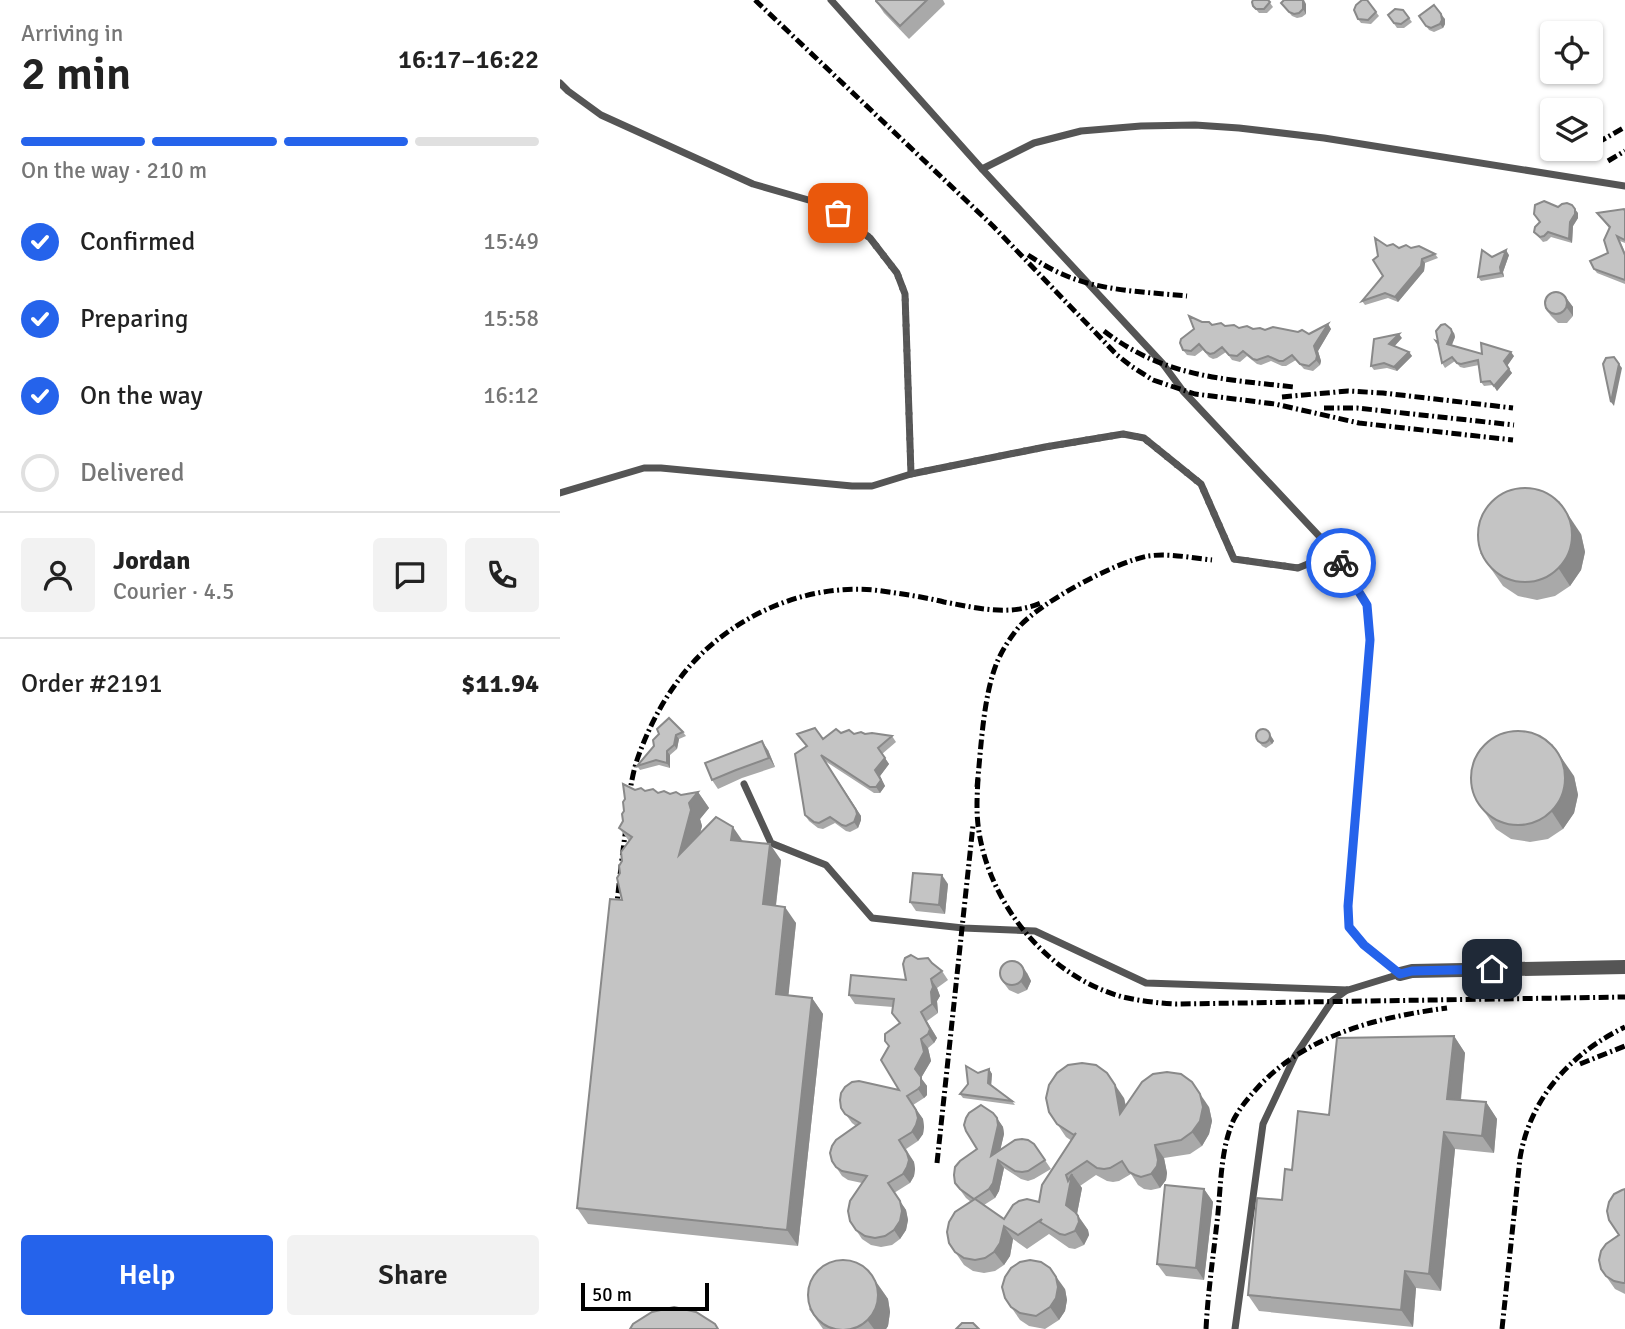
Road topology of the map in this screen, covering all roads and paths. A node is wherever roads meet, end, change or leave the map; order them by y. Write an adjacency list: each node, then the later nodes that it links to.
1 (831, 0): 3 (lane)
2 (560, 83): 5 (lane)
3 (982, 169): 4 (lane); 7 (lane)
4 (1625, 186)
5 (911, 474): 6 (lane); 7 (lane)
6 (560, 493)
7 (1335, 553): 10 (lane)
8 (744, 784): 11 (lane)
9 (1625, 967): 10 (street)
10 (1400, 974): 11 (lane)
11 (1348, 990): 12 (lane)
12 (1235, 1329)

